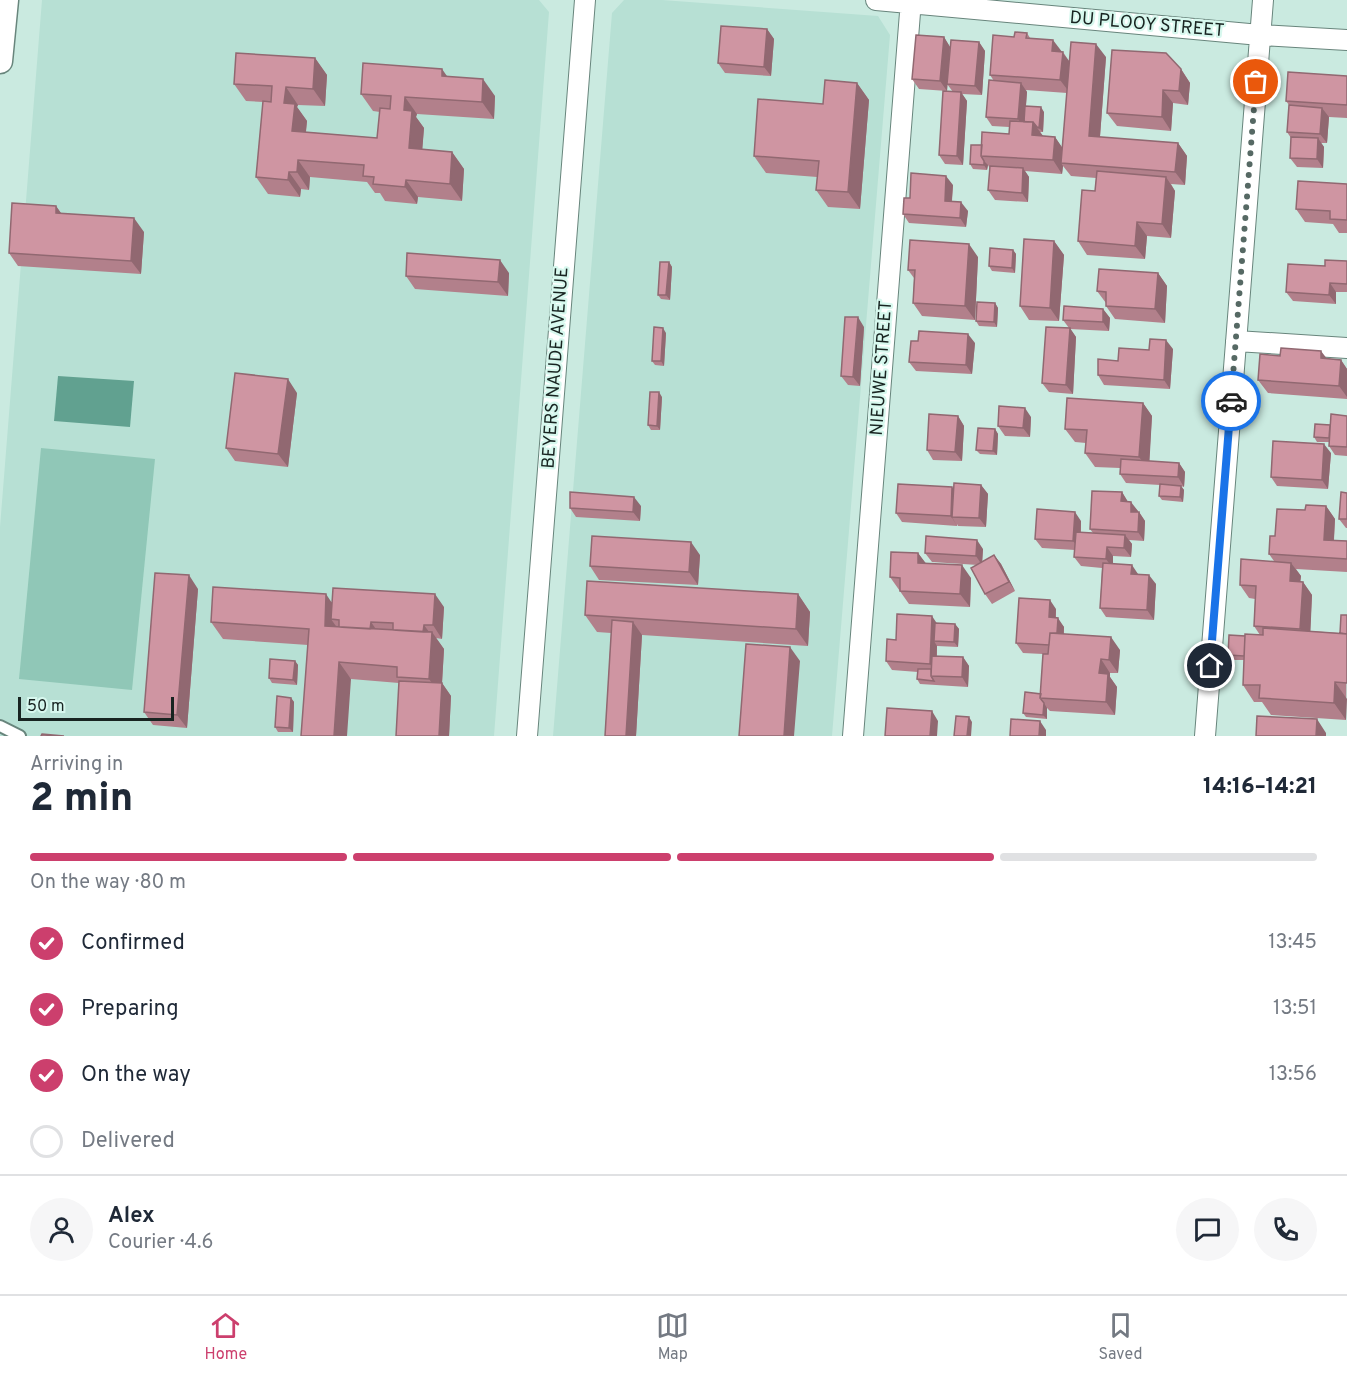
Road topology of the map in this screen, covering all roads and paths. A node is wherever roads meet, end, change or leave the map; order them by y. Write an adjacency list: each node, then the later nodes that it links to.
1 (6, 0): 8 (street)
2 (585, 0): 13 (street, BEYERS NAUDE AVENUE)
3 (876, 0): 5 (street, DU PLOOY STREET)
4 (1263, 0): 6 (street)
5 (911, 1): 6 (street, DU PLOOY STREET); 14 (street, NIEUWE STREET)
6 (1260, 35): 7 (street, DU PLOOY STREET); 9 (street)
7 (1347, 40)
8 (0, 59)
9 (1236, 341): 10 (street); 15 (street)
10 (1347, 348)
11 (0, 726): 12 (lane)
12 (20, 736)
13 (527, 736)
14 (853, 736)
15 (1205, 736)

